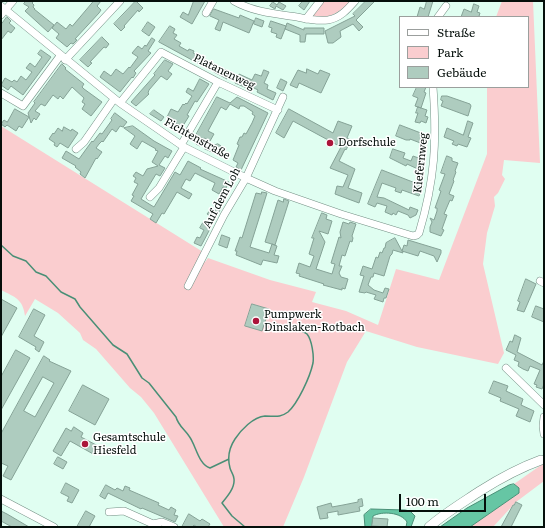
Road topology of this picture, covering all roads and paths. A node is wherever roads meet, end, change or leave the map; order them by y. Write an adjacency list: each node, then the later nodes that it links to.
1 (13, 1): 8 (street)
2 (120, 1): 12 (street)
3 (213, 1): 9 (street)
4 (234, 1): 11 (street)
5 (320, 1): 11 (street)
6 (355, 1): 11 (street)
7 (446, 6): 10 (street)
8 (2, 10): 12 (street, Fichtenstraße)
9 (206, 13)
10 (439, 16)
11 (306, 19)
12 (63, 58): 15 (street); 17 (street, Fichtenstraße)
13 (218, 82): 17 (street, Platanenweg); 18 (street, Platanenweg); 19 (street)
14 (433, 88): 23 (street, Kiefernweg)
15 (1, 93)
16 (283, 97): 18 (street, Auf dem Loh)
17 (117, 101): 19 (street, Fichtenstraße); 20 (street)
18 (278, 110): 21 (street, Auf dem Loh)
19 (182, 146): 21 (street, Fichtenstraße); 22 (street)
20 (76, 149)
21 (246, 178): 23 (street, Fichtenstraße); 24 (street, Auf dem Loh)
22 (150, 197)
23 (413, 236)
24 (188, 286)
25 (506, 368): 26 (street)
26 (544, 405)
27 (544, 417): 28 (street)
28 (544, 434)
29 (542, 459): 35 (street)
30 (1, 499): 33 (street)
31 (109, 512): 32 (street)
32 (153, 526): 34 (street)
33 (54, 527)
34 (174, 527)
35 (429, 527)

